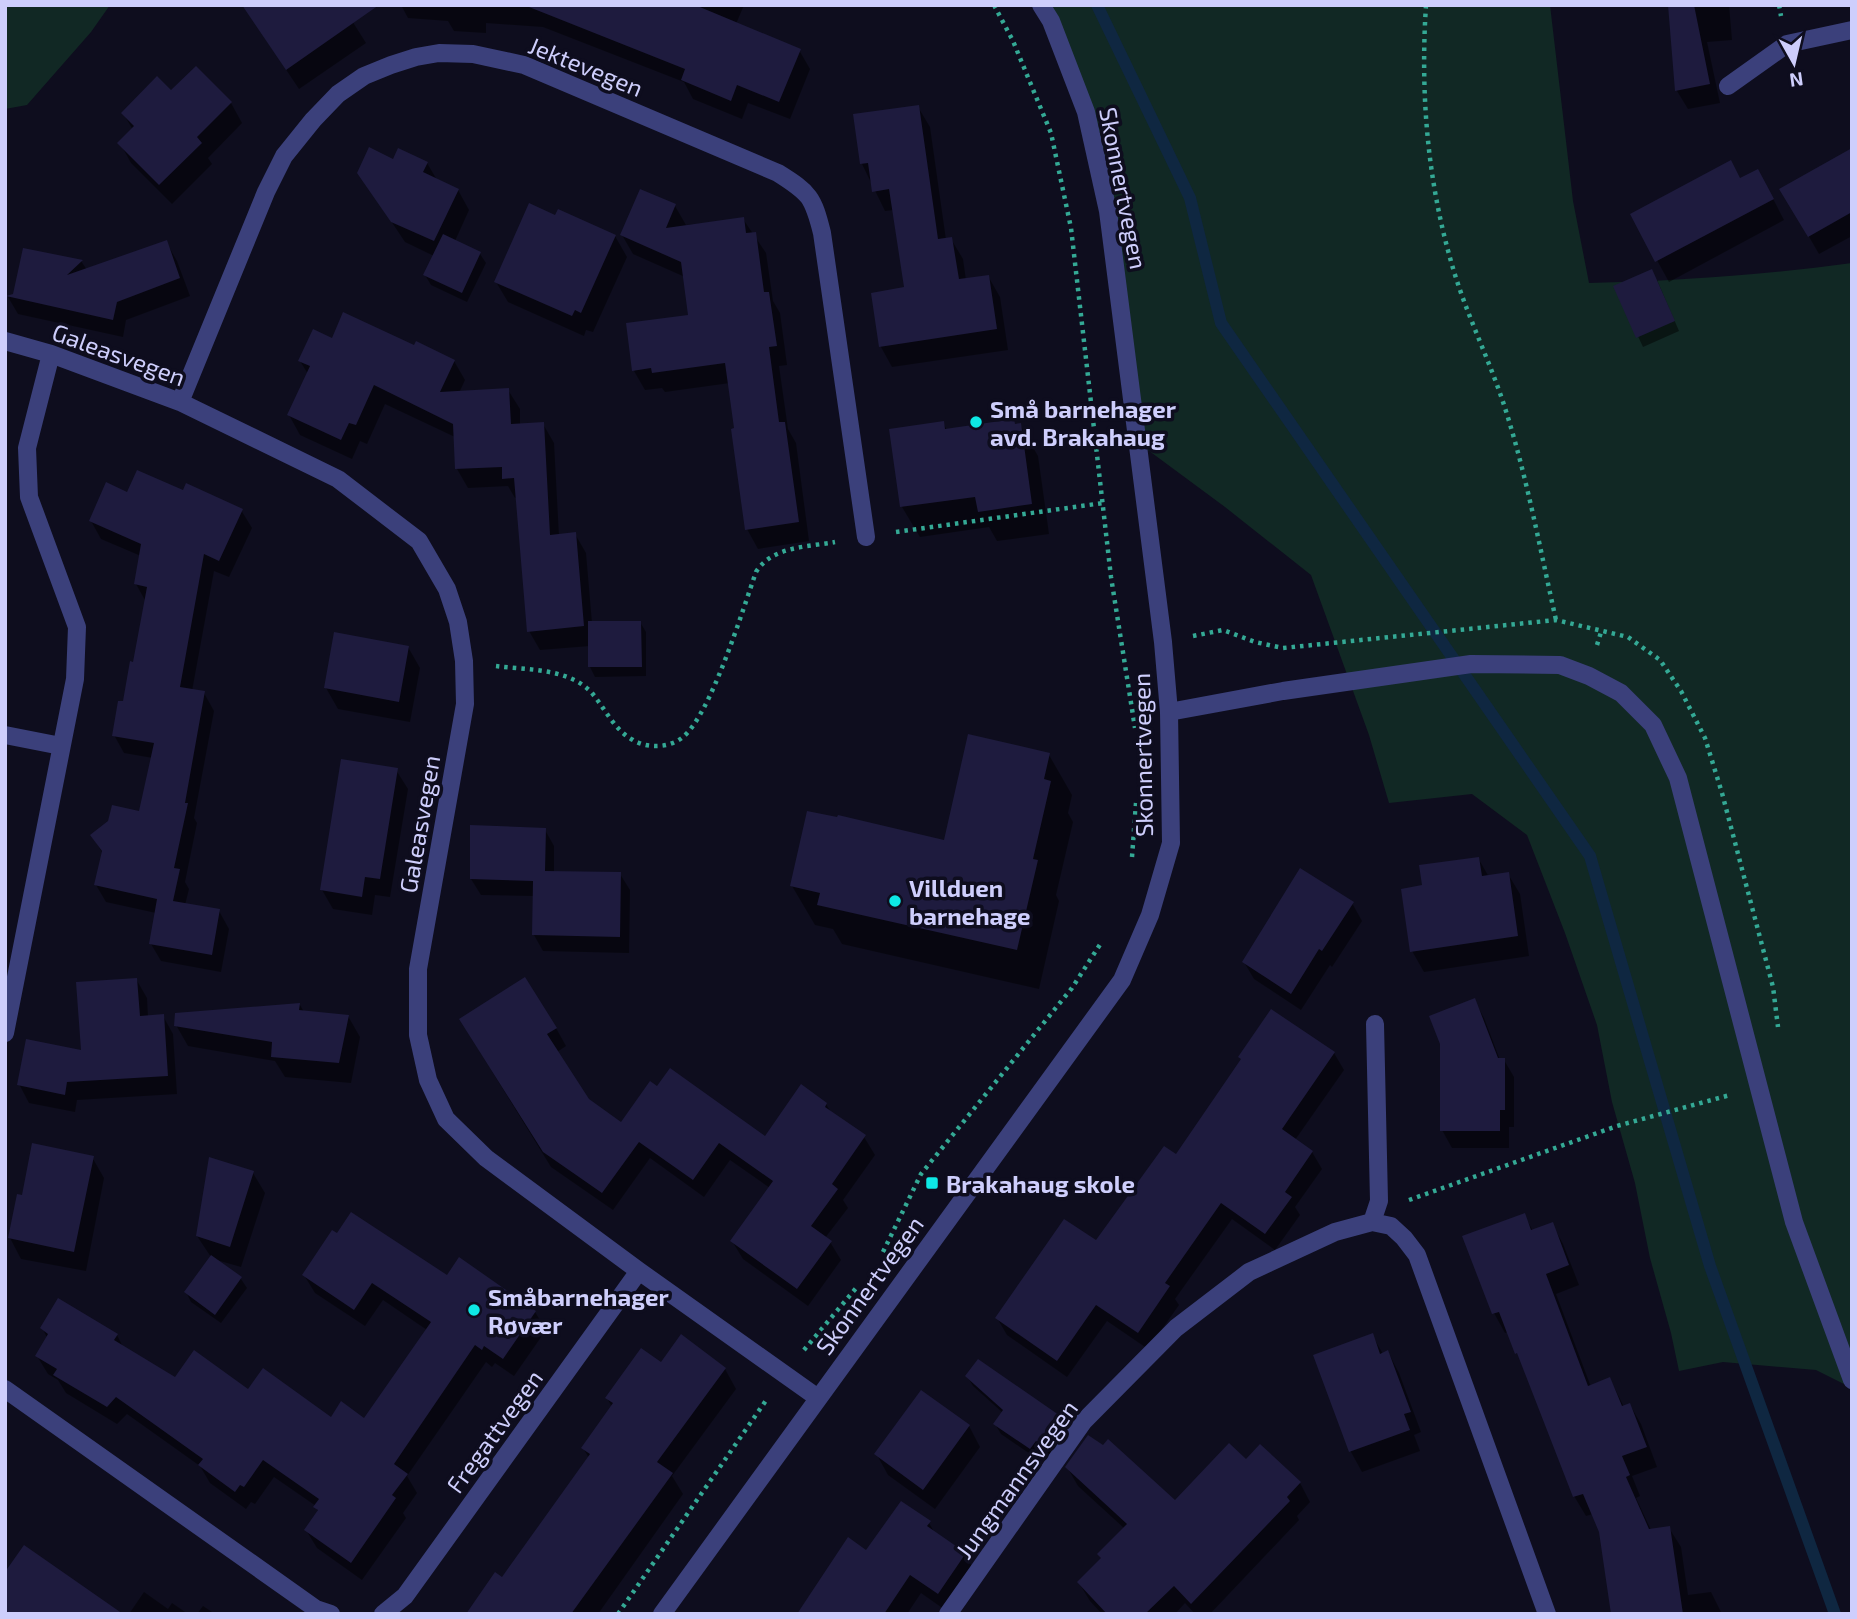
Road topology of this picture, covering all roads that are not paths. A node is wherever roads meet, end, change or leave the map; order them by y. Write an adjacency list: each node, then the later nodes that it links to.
1 (1041, 5): 8 (street, Skonnertvegen)
2 (1852, 30): 3 (street)
3 (1728, 86)
4 (5, 341): 5 (street, Galeasvegen)
5 (51, 354): 6 (street, Galeasvegen); 10 (street)
6 (180, 402): 7 (street, Jektevegen); 14 (street, Galeasvegen)
7 (866, 537)
8 (1169, 712): 15 (street); 17 (street, Skonnertvegen)
9 (5, 735): 10 (street)
10 (61, 746): 12 (street)
11 (1375, 1024): 13 (street)
12 (5, 1033)
13 (1372, 1222): 21 (street, Jungmannsvegen); 22 (street)
14 (639, 1271): 17 (street, Galeasvegen); 19 (street, Fregattvegen)
15 (1852, 1380)
16 (5, 1389): 18 (street)
17 (818, 1398): 20 (street, Skonnertvegen)
18 (331, 1614)
19 (383, 1614)
20 (663, 1614)
21 (948, 1614)
22 (1547, 1614)

